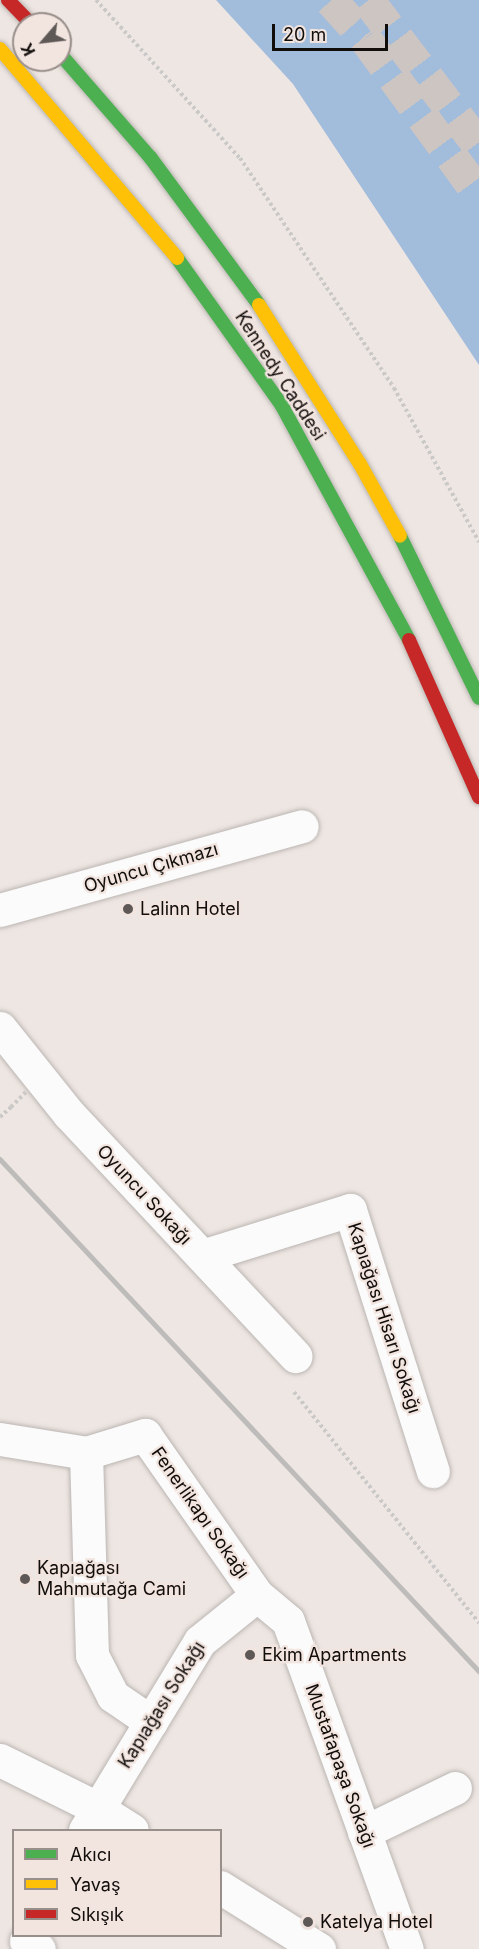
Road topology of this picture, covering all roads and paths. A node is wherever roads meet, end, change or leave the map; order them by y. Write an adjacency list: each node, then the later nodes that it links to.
1 (8, 0): 3 (main road)
2 (96, 0): 6 (path)
3 (20, 12)
4 (0, 49): 8 (main road, Kennedy Caddesi)
5 (72, 68): 7 (main road, Kennedy Caddesi)
6 (479, 542)
7 (479, 698)
8 (479, 797)
9 (302, 826): 10 (street, Oyuncu Çıkmazı)
10 (0, 910)
11 (0, 1028): 14 (street, Oyuncu Sokağı)
12 (28, 1090): 13 (path, bridge)
13 (0, 1117)
14 (202, 1256): 15 (street, Oyuncu Sokağı); 18 (street, Kapıağası Hisarı Sokağı)
15 (295, 1356)
16 (0, 1439): 17 (street, Fenerlikapı Sokağı)
17 (86, 1453): 19 (street, Fenerlikapı Sokağı); 20 (street)
18 (433, 1471)
19 (257, 1595): 20 (street, Kapıağası Sokağı); 25 (street, Mustafapaşa Sokağı)
20 (151, 1722): 23 (street, Kapıağası Sokağı)
21 (0, 1760): 23 (street)
22 (455, 1788): 25 (street)
23 (91, 1819): 24 (street)
24 (128, 1829)
25 (364, 1832): 28 (street, Mustafapaşa Sokağı)
26 (222, 1888): 27 (street)
27 (319, 1949)
28 (406, 1949)

